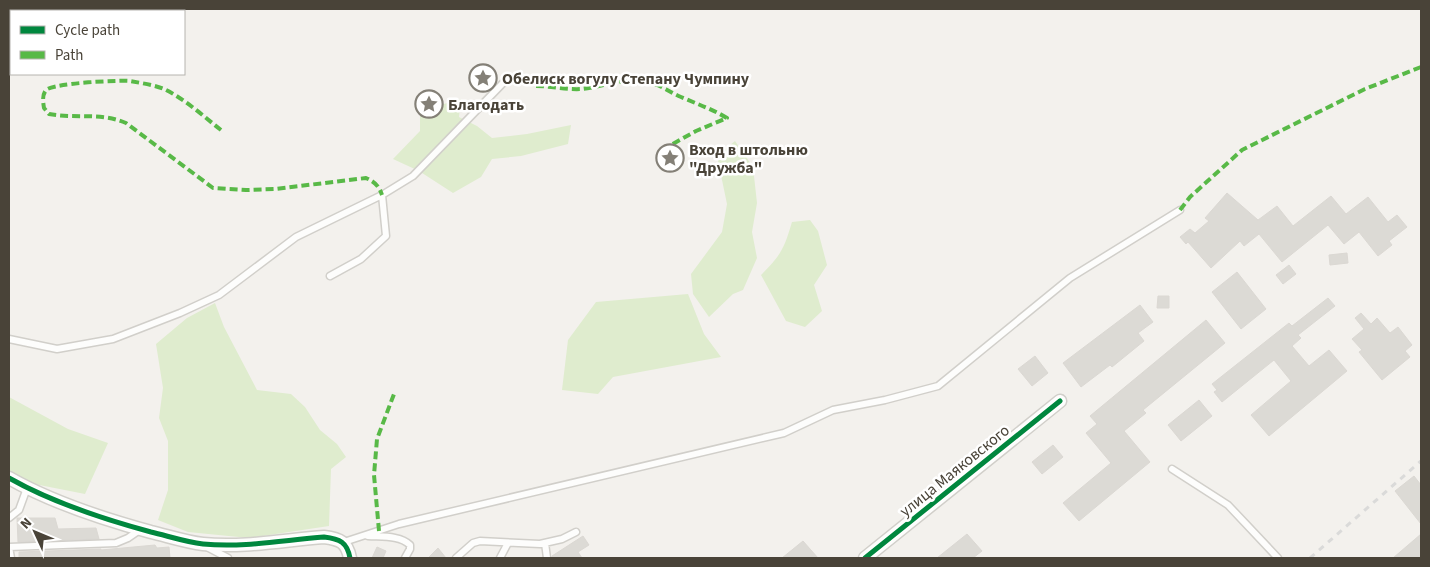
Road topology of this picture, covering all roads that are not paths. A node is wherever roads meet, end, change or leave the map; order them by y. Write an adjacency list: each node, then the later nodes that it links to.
1 (504, 82): 2 (lane)
2 (382, 196): 4 (lane); 5 (lane)
3 (1180, 210): 13 (lane)
4 (330, 276)
5 (9, 339)
6 (1060, 401): 26 (street, улица Маяковского)
7 (1172, 469): 27 (lane)
8 (9, 478): 9 (street)
9 (27, 488): 10 (lane); 11 (street)
10 (9, 518)
11 (141, 529): 16 (street); 18 (lane)
12 (576, 532): 17 (lane)
13 (362, 536): 14 (lane); 22 (lane)
14 (344, 542): 16 (street); 21 (street)
15 (508, 543): 17 (lane); 23 (lane); 24 (lane)
16 (201, 544): 20 (lane)
17 (545, 544): 25 (lane)
18 (9, 547): 19 (lane)
19 (11, 558)
20 (228, 558)
21 (350, 558)
22 (405, 558)
23 (456, 558)
24 (500, 558)
25 (547, 558)
26 (864, 558)
27 (1278, 558)

